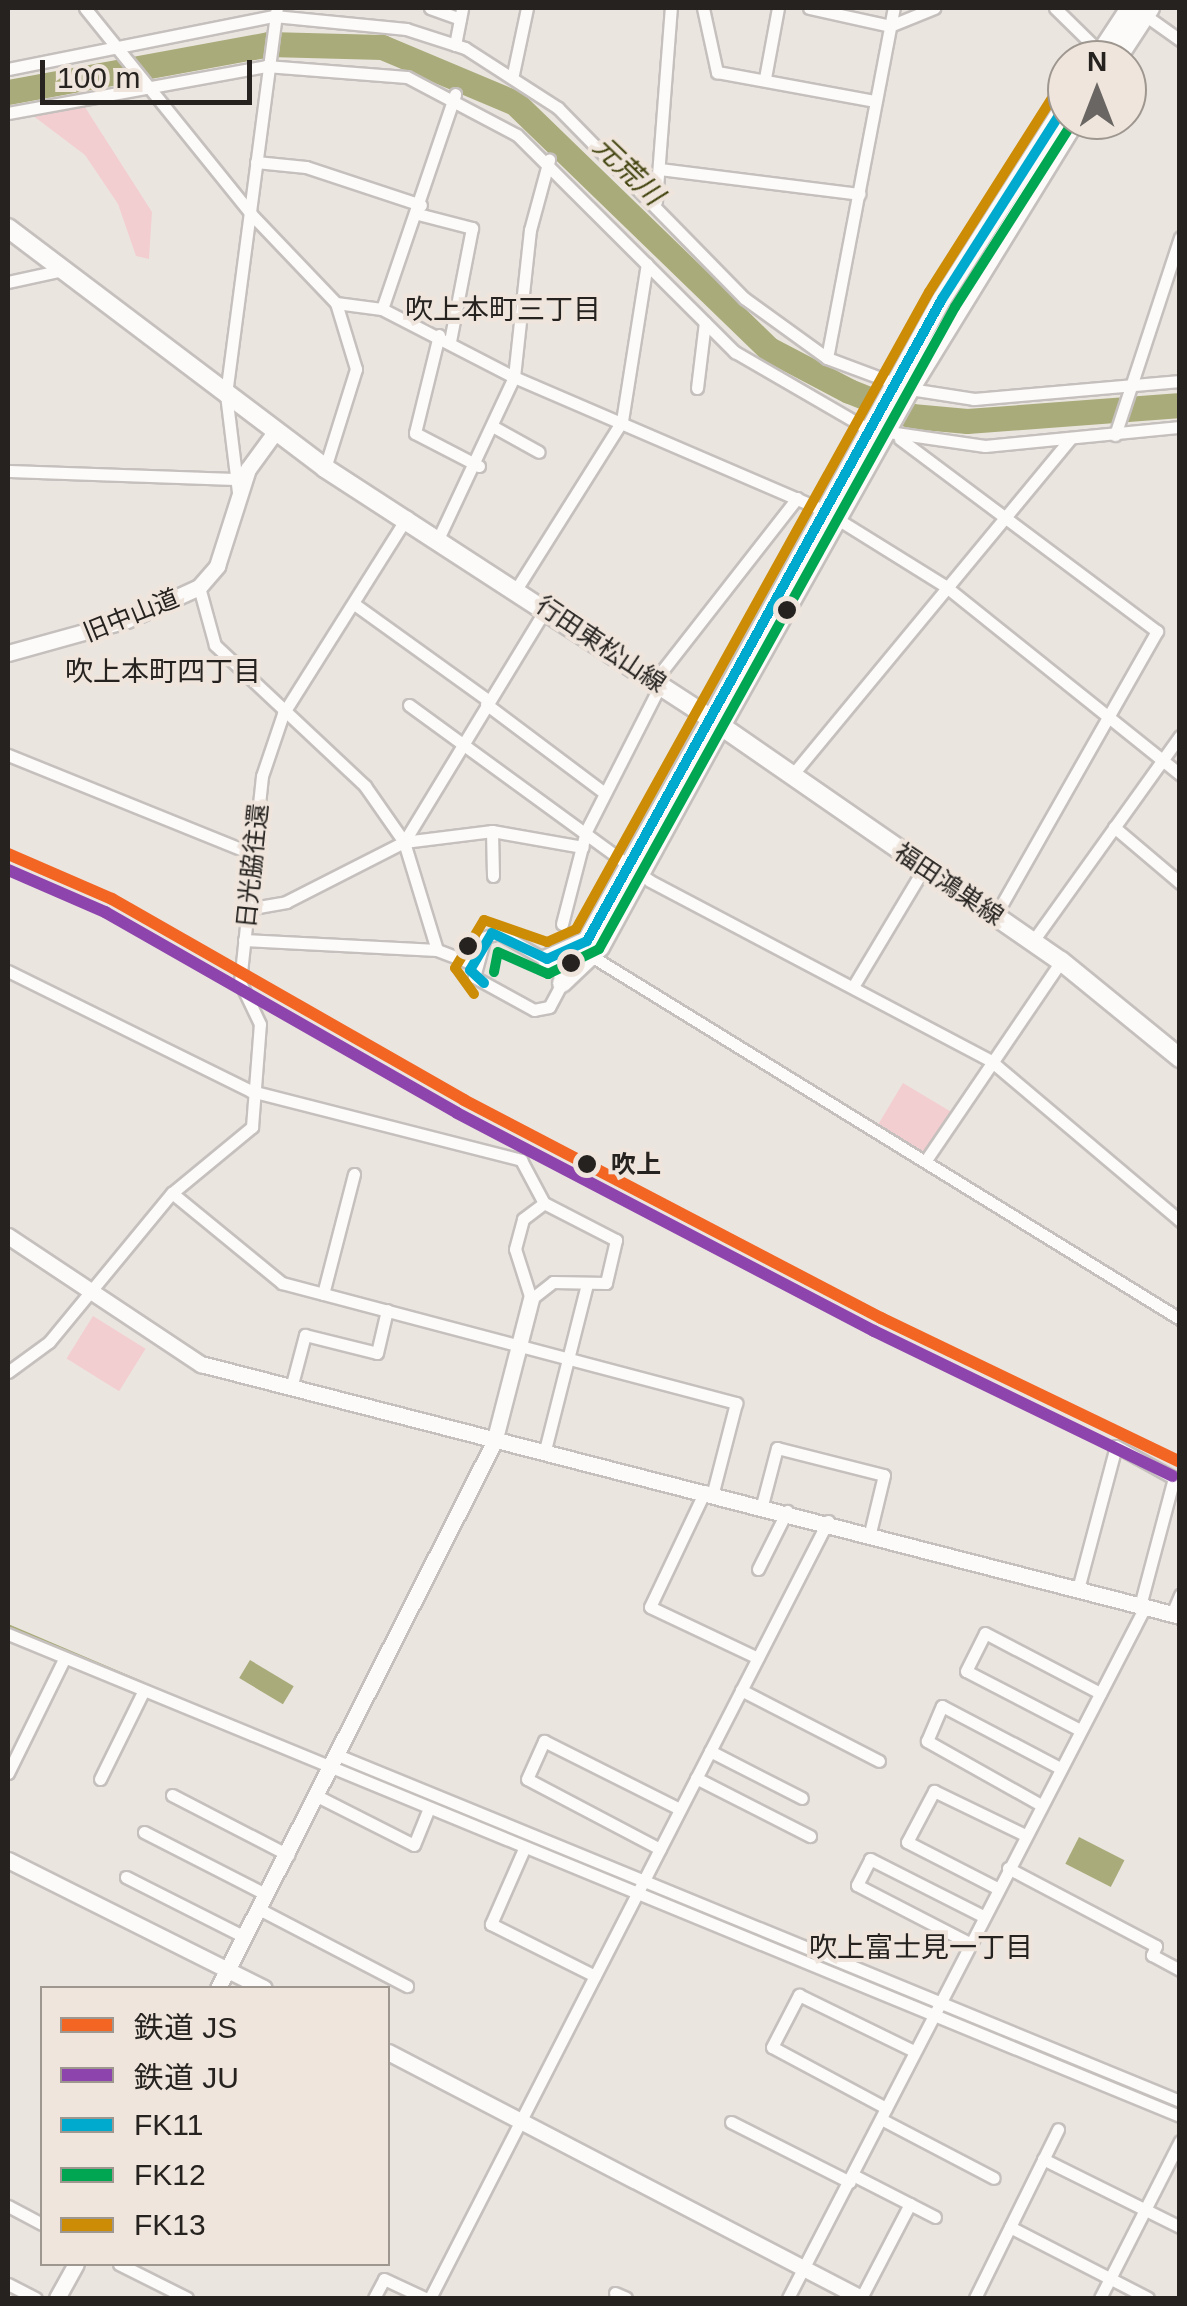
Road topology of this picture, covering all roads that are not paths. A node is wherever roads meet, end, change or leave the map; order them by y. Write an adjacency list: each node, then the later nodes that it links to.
1 (85, 8): 19 (street)
2 (430, 8): 12 (street)
3 (527, 8): 22 (street)
4 (671, 8): 32 (street)
5 (702, 8): 23 (street)
6 (778, 8): 23 (street)
7 (810, 8): 14 (street)
8 (894, 8): 14 (street)
9 (934, 8): 14 (street)
10 (1057, 8): 15 (street)
11 (1140, 9): 16 (main road); 17 (street)
12 (461, 13): 18 (street)
13 (274, 18): 18 (street); 19 (street); 20 (street)
14 (890, 26): 26 (street)
15 (1088, 40)
16 (1118, 40)
17 (1180, 40)
18 (455, 45): 22 (street)
19 (119, 49): 21 (street); 24 (street)
20 (267, 62): 24 (street); 25 (street); 31 (street)
21 (8, 69)
22 (513, 74): 34 (street)
23 (765, 78): 26 (street)
24 (148, 85): 27 (street); 36 (street)
25 (455, 94): 30 (street); 35 (street)
26 (875, 101): 33 (street)
27 (8, 113)
28 (1047, 137): 51 (main road)
29 (1063, 140): 51 (main road)
30 (549, 160): 39 (street); 47 (street)
31 (256, 162): 35 (street); 36 (street)
32 (659, 170): 33 (street); 34 (street)
33 (859, 194): 46 (street)
34 (656, 201): 46 (street)
35 (420, 209): 43 (street); 45 (street)
36 (251, 214): 42 (street); 52 (street)
37 (8, 228): 40 (main road, 行田東松山線)
38 (1180, 237): 49 (street)
39 (647, 264): 44 (street); 53 (street)
40 (62, 270): 41 (street); 52 (main road, 行田東松山線)
41 (8, 282)
42 (336, 302): 43 (street); 62 (street)
43 (382, 309): 45 (street)
44 (705, 322): 50 (street); 56 (street)
45 (444, 338): 47 (street); 61 (street)
46 (827, 358): 51 (street)
47 (514, 376): 53 (street); 54 (street)
48 (1180, 381): 49 (street)
49 (1131, 383): 51 (street); 58 (street)
50 (697, 388)
51 (901, 388): 56 (main road)
52 (226, 394): 57 (main road, 行田東松山線); 64 (street)
53 (622, 421): 65 (street); 72 (street)
54 (494, 426): 60 (street); 61 (street)
55 (1180, 427): 58 (street)
56 (882, 430): 59 (street); 66 (main road); 68 (street)
57 (275, 432): 62 (main road, 行田東松山線); 64 (street, 旧中山道)
58 (1115, 435): 59 (street)
59 (1070, 439): 68 (street)
60 (538, 452)
61 (479, 466): 69 (street)
62 (325, 468): 67 (main road, 行田東松山線)
63 (8, 472): 64 (street)
64 (237, 486): 71 (street, 旧中山道)
65 (797, 498): 66 (street); 76 (street)
66 (830, 514): 70 (street); 81 (main road)
67 (407, 517): 69 (main road, 行田東松山線); 73 (street)
68 (1004, 519): 70 (street); 80 (street)
69 (438, 538): 72 (main road, 行田東松山線)
70 (945, 586): 80 (street); 86 (street)
71 (199, 587): 75 (street, 旧中山道); 79 (street)
72 (517, 588): 74 (main road, 行田東松山線)
73 (357, 606): 77 (street); 79 (street)
74 (546, 608): 76 (main road, 行田東松山線); 77 (street)
75 (8, 653)
76 (658, 682): 81 (main road, 行田東松山線); 88 (street)
77 (487, 702): 83 (street); 88 (street)
78 (409, 705): 83 (street)
79 (283, 714): 92 (street); 94 (street, 日光脇往還)
80 (1108, 718): 85 (street); 100 (street)
81 (716, 722): 86 (main road, 福田鴻巣線); 96 (main road)
82 (1180, 736): 85 (street)
83 (462, 742): 90 (street); 92 (street)
84 (8, 755): 94 (street)
85 (1162, 761): 87 (street); 89 (street)
86 (793, 774): 95 (main road, 福田鴻巣線)
87 (1180, 774)
88 (603, 792): 90 (street)
89 (1114, 827): 98 (street); 103 (street)
90 (586, 831): 93 (street); 96 (street)
91 (492, 832): 92 (street); 93 (street); 97 (street)
92 (404, 842): 99 (street); 104 (street)
93 (583, 847): 101 (street)
94 (248, 852): 99 (street, 日光脇往還)
95 (924, 868): 100 (main road, 福田鴻巣線); 111 (street)
96 (634, 870): 105 (main road); 106 (main road); 111 (street)
97 (492, 876)
98 (1180, 882)
99 (247, 908): 102 (street, 日光脇往還)
100 (995, 916): 103 (main road, 福田鴻巣線)
101 (562, 924)
102 (244, 940): 104 (street); 114 (street, 日光脇往還)
103 (1032, 941): 107 (main road, 福田鴻巣線)
104 (437, 950): 108 (street)
105 (593, 957): 110 (main road); 115 (street)
106 (547, 958): 108 (street); 110 (street)
107 (1061, 961): 112 (main road, 福田鴻巣線); 113 (street)
108 (471, 963): 110 (street)
109 (8, 972): 114 (street)
110 (562, 983)
111 (854, 985): 113 (street)
112 (1180, 1058)
113 (992, 1062): 115 (street); 119 (street)
114 (250, 1091): 117 (street, 日光脇往還); 118 (street)
115 (926, 1160): 126 (street)
116 (354, 1174): 123 (street)
117 (172, 1193): 122 (street, 日光脇往還); 123 (street)
118 (544, 1203): 121 (street); 124 (street)
119 (1180, 1222)
120 (8, 1236): 122 (street)
121 (587, 1284): 124 (street); 128 (street)
122 (98, 1288): 129 (street, 日光脇往還); 130 (street)
123 (323, 1294): 125 (street)
124 (531, 1299): 127 (street)
125 (388, 1310): 127 (street); 130 (street)
126 (1180, 1319)
127 (521, 1347): 128 (street); 131 (street)
128 (568, 1360): 132 (street); 133 (street)
129 (8, 1372)
130 (291, 1388): 131 (street)
131 (494, 1442): 132 (street); 151 (street)
132 (544, 1454): 133 (street)
133 (709, 1492): 134 (street); 144 (street)
134 (762, 1505): 135 (street); 137 (street)
135 (786, 1511): 136 (street); 138 (street)
136 (828, 1521): 137 (street); 144 (street)
137 (870, 1532): 139 (street)
138 (758, 1568)
139 (1078, 1589): 141 (street); 141 (street)
140 (1180, 1595): 142 (street)
141 (1143, 1606): 142 (street); 148 (street)
142 (1176, 1615)
143 (8, 1634): 145 (street)
144 (758, 1658): 146 (street)
145 (64, 1659): 147 (street); 155 (street)
146 (741, 1690): 150 (street); 152 (street)
147 (143, 1692): 154 (street); 157 (street)
148 (1100, 1693): 149 (street); 149 (street)
149 (1080, 1730): 153 (street)
150 (710, 1751): 156 (street); 160 (street)
151 (340, 1756): 154 (street); 173 (street)
152 (878, 1761)
153 (1060, 1768): 161 (street); 161 (street)
154 (332, 1772): 159 (street); 163 (street)
155 (8, 1773)
156 (696, 1778): 162 (street); 166 (street)
157 (100, 1779)
158 (172, 1795): 169 (street)
159 (318, 1798): 163 (street); 169 (street)
160 (802, 1798)
161 (1041, 1804): 165 (street)
162 (680, 1808): 167 (street); 167 (street)
163 (428, 1811): 168 (street)
164 (144, 1832): 176 (street)
165 (1025, 1835): 171 (street); 174 (street)
166 (810, 1836)
167 (660, 1849): 173 (street)
168 (523, 1850): 175 (street); 182 (street)
169 (288, 1855): 176 (street)
170 (8, 1860): 180 (street)
171 (1008, 1868): 174 (street); 181 (street)
172 (126, 1877): 178 (street)
173 (644, 1880): 175 (street); 186 (street)
174 (997, 1888): 177 (street)
175 (635, 1897): 182 (street); 187 (street)
176 (263, 1902): 178 (street); 185 (street)
177 (983, 1916): 179 (street); 179 (street)
178 (245, 1936): 180 (street)
179 (970, 1943): 186 (street)
180 (228, 1970): 183 (street); 184 (street)
181 (1180, 1970)
182 (595, 1976): 193 (street)
183 (219, 1986)
184 (260, 1986)
185 (407, 1986)
186 (939, 2004): 187 (street); 190 (street)
187 (931, 2017): 188 (street); 192 (street)
188 (914, 2051): 191 (street); 191 (street)
189 (390, 2053): 193 (street)
190 (1180, 2102)
191 (884, 2114): 198 (street); 199 (street)
192 (1180, 2116)
193 (522, 2121): 209 (street); 216 (street)
194 (730, 2122): 199 (street)
195 (1058, 2129): 197 (street)
196 (1180, 2140): 202 (street)
197 (1043, 2159): 202 (street); 206 (street)
198 (994, 2178)
199 (852, 2179): 200 (street); 209 (street)
200 (910, 2204): 203 (street); 218 (street)
201 (8, 2206): 204 (street)
202 (1145, 2209): 205 (street); 210 (street)
203 (934, 2217)
204 (40, 2223)
205 (1180, 2227)
206 (1010, 2228): 210 (street); 219 (street)
207 (75, 2266): 213 (street)
208 (123, 2266): 214 (street)
209 (804, 2268): 217 (street); 218 (street)
210 (1110, 2278): 220 (street); 221 (street)
211 (8, 2284): 212 (street)
212 (36, 2298)
213 (57, 2298)
214 (187, 2298)
215 (374, 2298): 216 (street)
216 (427, 2298)
217 (788, 2298)
218 (861, 2298)
219 (976, 2298)
220 (1100, 2298)
221 (1148, 2298)

